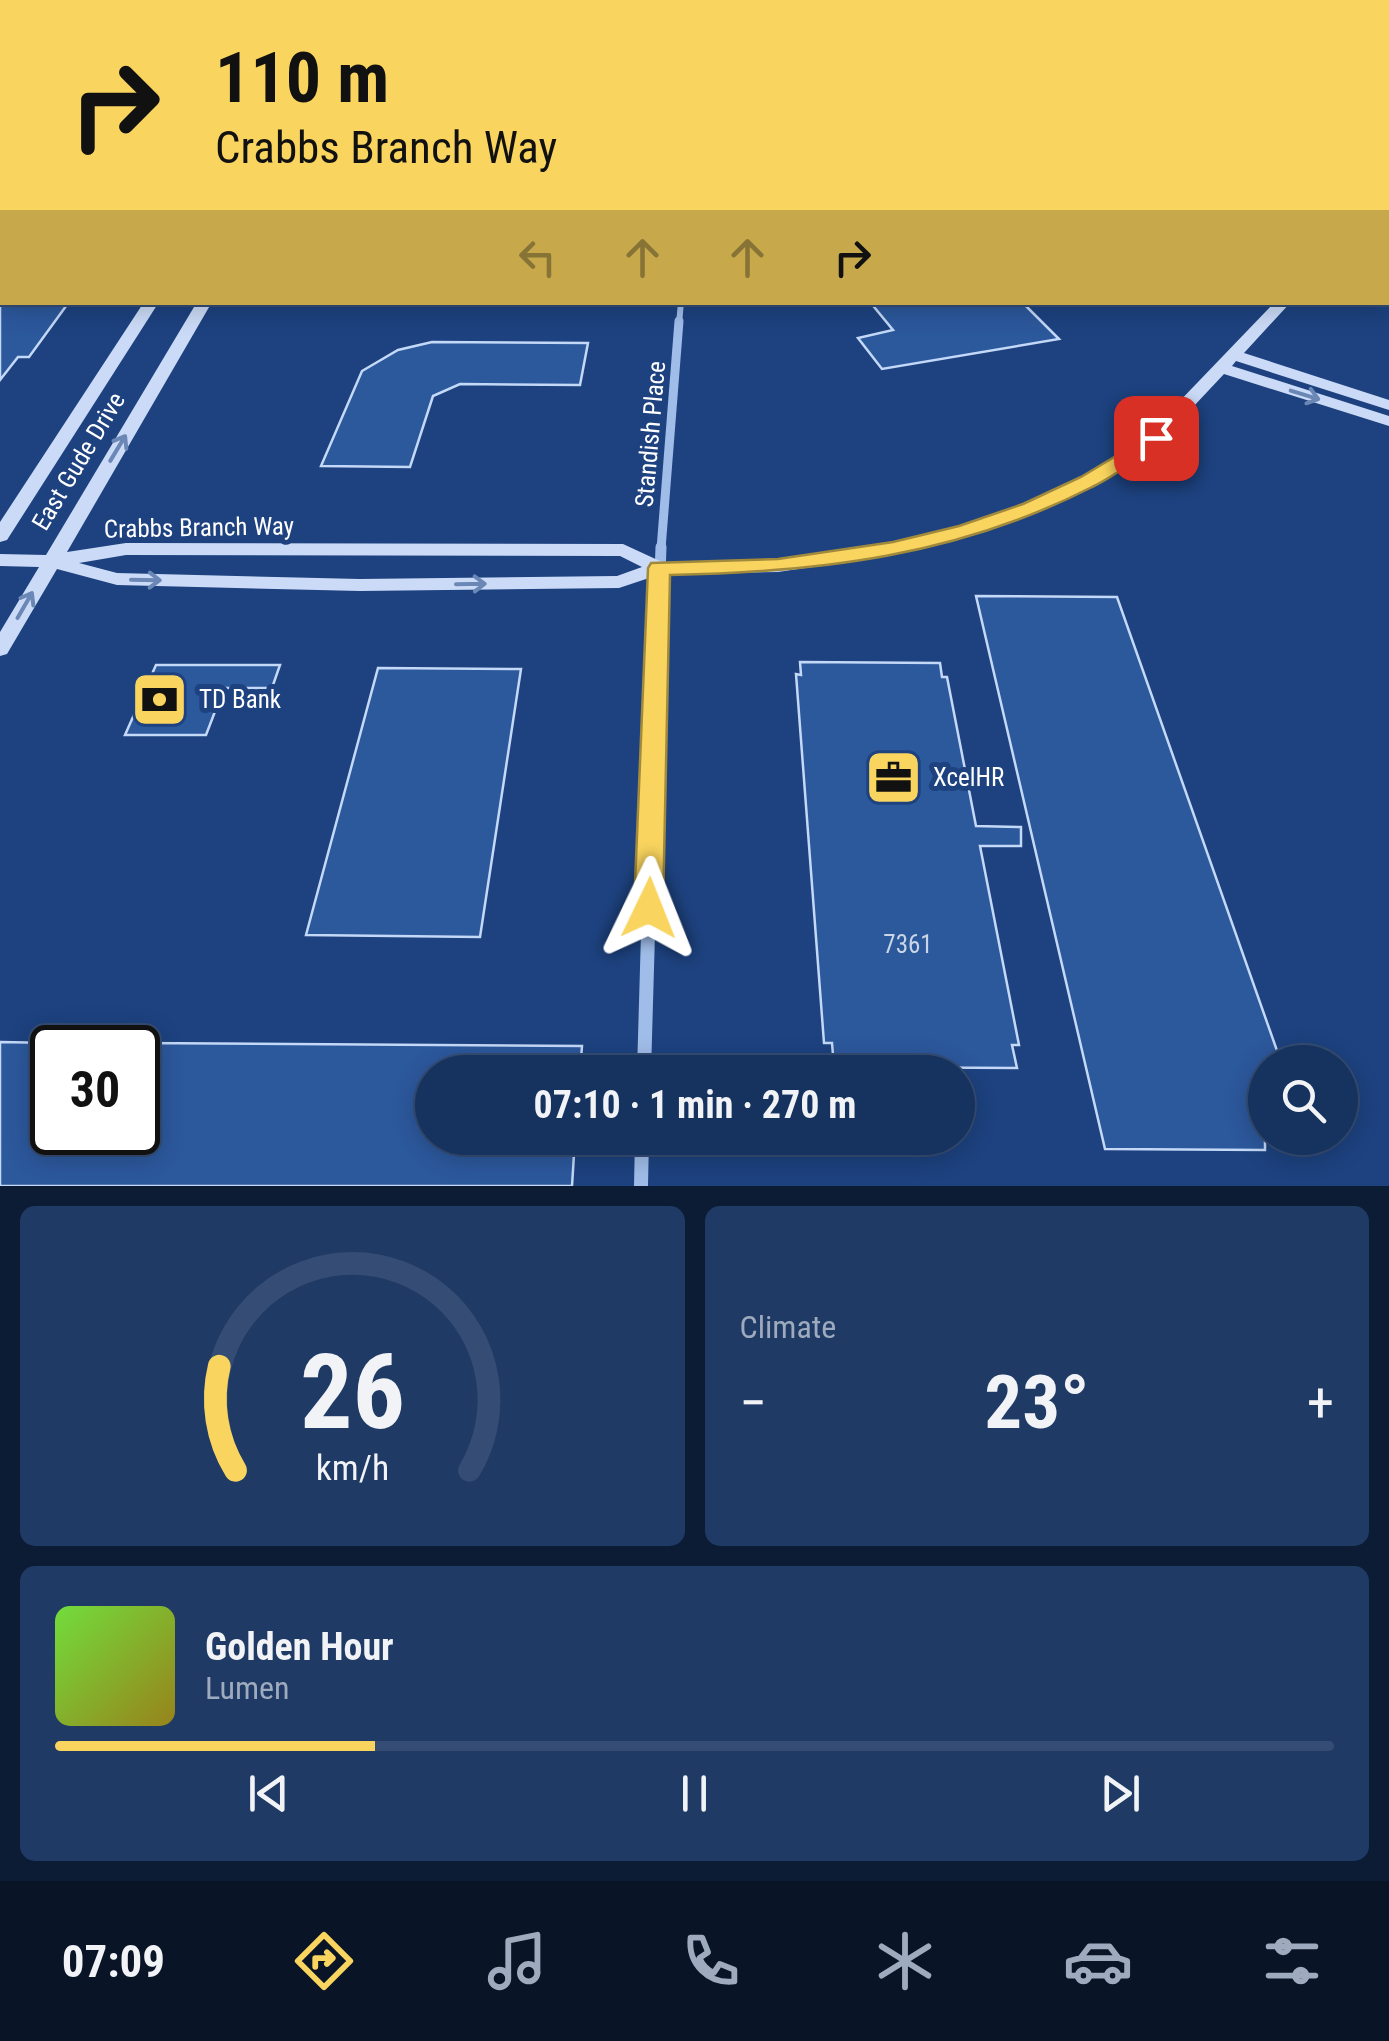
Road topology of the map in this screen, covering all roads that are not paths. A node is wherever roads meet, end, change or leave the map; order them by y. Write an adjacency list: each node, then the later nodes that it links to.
1 (150, 305): 8 (street, East Gude Drive)
2 (203, 305): 10 (street, East Gude Drive, one-way to 2)
3 (681, 305): 11 (street, Standish Place)
4 (1281, 305): 5 (street, Crabbs Branch Way)
5 (1228, 362): 6 (street); 7 (street, one-way to 7); 11 (street, Crabbs Branch Way)
6 (1389, 405)
7 (1389, 421)
8 (0, 536)
9 (0, 560): 10 (street)
10 (50, 562): 11 (street, Crabbs Branch Way, one-way to 11); 11 (street, Crabbs Branch Way); 12 (street, East Gude Drive, one-way to 10)
11 (659, 568): 13 (street, Standish Place)
12 (0, 648)
13 (645, 1055)
14 (642, 1155): 15 (street)
15 (641, 1186)

